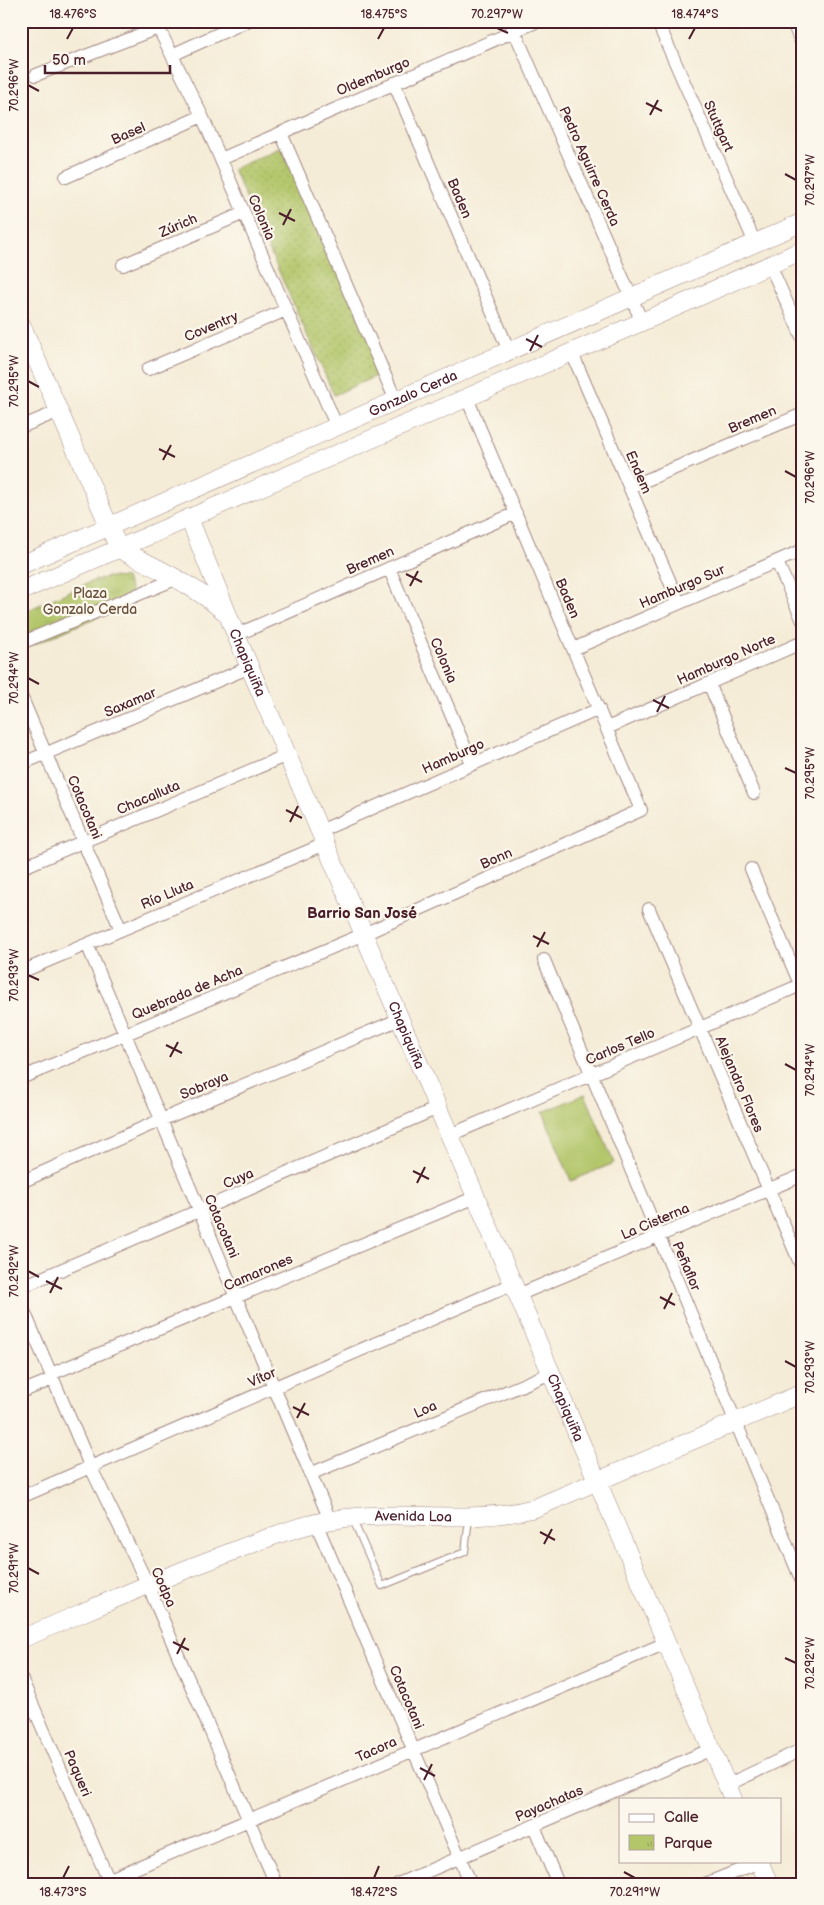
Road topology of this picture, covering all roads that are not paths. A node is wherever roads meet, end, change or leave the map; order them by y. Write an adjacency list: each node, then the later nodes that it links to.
1 (247, 21): 8 (street)
2 (538, 21): 6 (street, Oldemburgo)
3 (657, 21): 17 (street, Stuttgart)
4 (792, 21): 7 (street)
5 (156, 25): 8 (street, Colonia); 9 (street)
6 (513, 26): 10 (street, Oldemburgo); 21 (street, Pedro Aguirre Cerda)
7 (803, 46)
8 (172, 54): 11 (street, Colonia)
9 (36, 75)
10 (394, 83): 12 (street, Oldemburgo); 26 (street, Baden)
11 (202, 116): 13 (street, Colonia); 14 (street, Basel)
12 (280, 132): 13 (street, Oldemburgo); 30 (street)
13 (221, 159): 15 (street, Colonia)
14 (66, 177)
15 (244, 213): 20 (street, Zúrich); 22 (street, Colonia)
16 (803, 222): 17 (street, Gonzalo Cerda)
17 (755, 243): 21 (street, Gonzalo Cerda)
18 (803, 250): 19 (street, Gonzalo Cerda)
19 (770, 265): 23 (street, Gonzalo Cerda); 25 (street)
20 (123, 266)
21 (632, 297): 23 (street, Pedro Aguirre Cerda); 26 (street, Gonzalo Cerda)
22 (286, 310): 28 (street, Coventry); 34 (street, Colonia)
23 (642, 322): 27 (street, Gonzalo Cerda)
24 (21, 324): 31 (street)
25 (803, 338)
26 (509, 351): 30 (street, Gonzalo Cerda)
27 (572, 353): 29 (street, Gonzalo Cerda); 35 (street, Endem)
28 (148, 369)
29 (467, 398): 36 (street, Baden); 37 (street, Gonzalo Cerda)
30 (396, 401): 34 (street, Gonzalo Cerda)
31 (59, 411): 33 (street); 38 (street)
32 (803, 414): 35 (street, Bremen)
33 (21, 427)
34 (337, 427): 38 (street, Gonzalo Cerda)
35 (630, 488): 46 (street, Endem)
36 (516, 513): 43 (street, Bremen); 52 (street, Baden)
37 (189, 518): 39 (street, Gonzalo Cerda); 47 (street)
38 (110, 527): 39 (street); 42 (street, Gonzalo Cerda)
39 (119, 549): 44 (street, Chapiquiña); 45 (street, Gonzalo Cerda)
40 (803, 550): 41 (street, Hamburgo Sur)
41 (777, 562): 46 (street, Hamburgo Sur); 48 (street)
42 (21, 564)
43 (389, 568): 49 (street, Bremen); 61 (street, Colonia)
44 (178, 578): 47 (street, Chapiquiña); 51 (street)
45 (21, 591)
46 (679, 604): 52 (street, Hamburgo Sur)
47 (227, 614): 49 (street, Chapiquiña)
48 (803, 621)
49 (236, 635): 53 (street, Chapiquiña)
50 (803, 642): 54 (street, Hamburgo Norte)
51 (21, 643)
52 (573, 648): 56 (street, Baden)
53 (250, 667): 58 (street, Saxamar); 59 (street, Chapiquiña)
54 (709, 683): 57 (street, Hamburgo Norte); 62 (street)
55 (21, 696): 58 (street, Cotacotani)
56 (599, 709): 57 (street, Baden); 61 (street, Hamburgo)
57 (606, 728): 63 (street, Baden)
58 (46, 754): 60 (street, Saxamar); 65 (street, Cotacotani)
59 (287, 755): 64 (street, Chapiquiña); 65 (street, Chacalluta)
60 (21, 764)
61 (472, 764): 64 (street, Hamburgo)
62 (754, 793)
63 (641, 810): 70 (street, Bonn)
64 (323, 837): 69 (street, Río Lluta); 70 (street, Chapiquiña)
65 (84, 841): 66 (street, Chacalluta); 69 (street, Cotacotani)
66 (21, 868)
67 (751, 869): 74 (street)
68 (650, 909): 76 (street, Alejandro Flores)
69 (122, 930): 71 (street, Río Lluta)
70 (364, 934): 75 (street, Chapiquiña); 77 (street, Quebrada de Acha)
71 (87, 944): 73 (street, Río Lluta); 77 (street, Cotacotani)
72 (544, 960): 78 (street, Peñaflor)
73 (21, 972)
74 (802, 987): 76 (street, Carlos Tello)
75 (400, 1019): 80 (street, Chapiquiña); 81 (street, Sobraya)
76 (700, 1028): 78 (street, Carlos Tello); 85 (street, Alejandro Flores)
77 (125, 1034): 79 (street, Quebrada de Acha); 81 (street, Cotacotani)
78 (591, 1075): 82 (street, Carlos Tello); 88 (street, Peñaflor)
79 (21, 1078)
80 (438, 1108): 82 (street, Chapiquiña); 87 (street, Cuya)
81 (161, 1120): 84 (street, Sobraya); 87 (street, Cotacotani)
82 (450, 1135): 86 (street, Chapiquiña)
83 (803, 1175): 85 (street, La Cisterna)
84 (21, 1182)
85 (769, 1190): 88 (street, La Cisterna); 89 (street, Alejandro Flores)
86 (476, 1197): 91 (street, Chapiquiña); 92 (street, Camarones)
87 (199, 1211): 90 (street, Cuya); 92 (street, Cotacotani)
88 (658, 1236): 91 (street, La Cisterna); 99 (street, Peñaflor)
89 (803, 1270)
90 (21, 1287)
91 (516, 1290): 94 (street, Chapiquiña); 96 (street, Vítor)
92 (236, 1297): 95 (street, Camarones); 96 (street, Cotacotani)
93 (21, 1304): 95 (street, Codpa)
94 (551, 1373): 101 (street, Loa); 102 (street, Chapiquiña)
95 (52, 1377): 97 (street, Camarones); 100 (street, Codpa)
96 (274, 1388): 100 (street, Vítor); 101 (street, Cotacotani)
97 (21, 1392)
98 (803, 1393): 99 (street, Avenida Loa)
99 (736, 1422): 102 (street, Avenida Loa); 107 (street, Peñaflor)
100 (91, 1468): 103 (street, Vítor); 109 (street, Codpa)
101 (310, 1474): 106 (street, Cotacotani)
102 (598, 1482): 105 (street, Avenida Loa); 111 (street, Chapiquiña)
103 (21, 1497)
104 (352, 1516): 105 (street, Avenida Loa); 105 (lane); 106 (street, Avenida Loa)
105 (469, 1518)
106 (323, 1522): 109 (street, Avenida Loa); 113 (street, Cotacotani)
107 (799, 1565): 108 (street, Peñaflor)
108 (803, 1584)
109 (148, 1585): 110 (street, Avenida Loa); 117 (street, Codpa)
110 (21, 1639)
111 (666, 1643): 113 (street, Tacora); 114 (street, Chapiquiña)
112 (21, 1678): 122 (street, Paqueri)
113 (413, 1749): 117 (street, Tacora); 119 (street, Cotacotani)
114 (712, 1749): 116 (street, Chapiquiña); 118 (street, Payachatas)
115 (803, 1749): 116 (street)
116 (730, 1792)
117 (249, 1821): 122 (street, Tacora); 123 (street, Codpa)
118 (534, 1826): 119 (street, Payachatas); 126 (street)
119 (460, 1858): 124 (street, Payachatas); 125 (street, Cotacotani)
120 (758, 1862): 127 (street)
121 (760, 1862): 128 (street)
122 (103, 1882)
123 (276, 1884)
124 (398, 1884)
125 (471, 1884)
126 (558, 1884)
127 (706, 1884)
128 (769, 1884)

